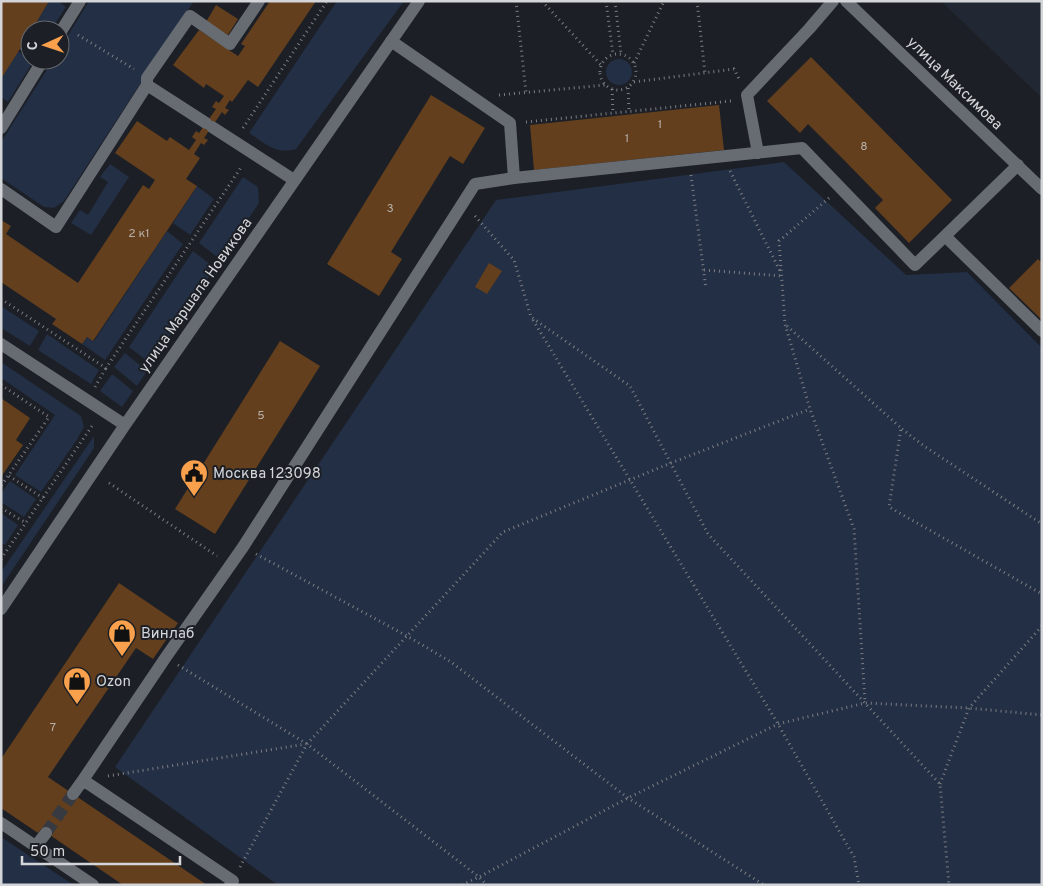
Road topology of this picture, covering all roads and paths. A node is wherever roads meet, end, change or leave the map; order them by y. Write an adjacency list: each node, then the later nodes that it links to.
1 (80, 1): 13 (street)
2 (259, 1): 22 (street)
3 (327, 1): 34 (path)
4 (418, 1): 15 (street, улица Маршала Новикова)
5 (516, 1): 27 (path)
6 (542, 1): 19 (path)
7 (606, 1): 17 (path)
8 (615, 1): 16 (path)
9 (664, 1): 18 (path)
10 (697, 1): 21 (path)
11 (833, 1): 28 (street)
12 (846, 1): 39 (street, улица Максимова)
13 (68, 20)
14 (70, 35): 22 (path)
15 (391, 41): 29 (street); 41 (street, улица Маршала Новикова)
16 (621, 54): 17 (path); 18 (path)
17 (613, 55): 19 (path)
18 (634, 63): 23 (path)
19 (602, 66): 24 (path)
20 (37, 70): 33 (street)
21 (705, 72): 23 (path); 28 (path)
22 (147, 81): 34 (street); 43 (street)
23 (634, 82): 25 (path)
24 (605, 85): 26 (path); 27 (path)
25 (628, 88): 26 (path); 30 (path)
26 (612, 89): 31 (path)
27 (526, 92): 29 (path)
28 (748, 97): 30 (path); 36 (street)
29 (473, 98): 32 (street)
30 (630, 111): 31 (path)
31 (614, 113): 32 (path)
32 (510, 123): 40 (street)
33 (1, 128)
34 (234, 141): 35 (street)
35 (251, 152): 41 (street); 55 (path)
36 (758, 152): 37 (street); 42 (street)
37 (723, 156): 38 (street); 48 (path)
38 (689, 160): 40 (street); 47 (path)
39 (1018, 165): 44 (street, улица Максимова); 46 (street)
40 (514, 178): 45 (street)
41 (294, 180): 60 (street, улица Маршала Новикова)
42 (840, 187): 46 (street); 48 (path)
43 (1, 189)
44 (1042, 189)
45 (462, 202): 51 (path); 71 (street)
46 (944, 236): 53 (street)
47 (704, 270): 48 (path); 49 (path)
48 (782, 276): 52 (path)
49 (706, 289)
50 (1, 299): 55 (path)
51 (532, 318): 62 (path); 64 (path)
52 (786, 324): 58 (path); 61 (path)
53 (1042, 331)
54 (1, 344): 57 (street)
55 (106, 368): 57 (path)
56 (1, 385): 63 (path)
57 (87, 400): 59 (street)
58 (810, 409): 62 (path); 81 (path)
59 (103, 410): 60 (street); 67 (path)
60 (125, 424): 77 (street, улица Маршала Новикова)
61 (902, 428): 70 (path); 76 (path)
62 (671, 463): 64 (path); 81 (path)
63 (9, 476): 66 (path); 67 (path)
64 (630, 480): 79 (path); 84 (path)
65 (109, 483): 75 (path)
66 (1, 486)
67 (43, 498): 69 (path)
68 (1, 508): 69 (path)
69 (26, 524): 73 (path)
70 (1042, 524)
71 (243, 547): 75 (street); 79 (path)
72 (1, 550): 73 (path)
73 (6, 553): 74 (path)
74 (1, 559)
75 (230, 565): 80 (street)
76 (1042, 594)
77 (1, 609)
78 (1042, 626): 82 (path)
79 (407, 636): 85 (path); 89 (path)
80 (166, 657): 85 (path); 86 (street)
81 (866, 703): 82 (path); 84 (path); 87 (path)
82 (969, 708): 83 (path); 87 (path)
83 (1042, 715)
84 (778, 724): 89 (path); 99 (path)
85 (307, 744): 86 (path); 93 (path); 94 (path)
86 (83, 780): 88 (street); 94 (street)
87 (940, 784): 100 (path)
88 (73, 794)
89 (628, 798): 93 (path); 98 (path)
90 (1, 823): 92 (street)
91 (46, 833): 92 (street)
92 (36, 846): 95 (street)
93 (479, 877): 96 (path); 97 (path)
94 (231, 883)
95 (93, 885)
96 (462, 885)
97 (487, 885)
98 (764, 885)
99 (859, 885)
100 (948, 885)

